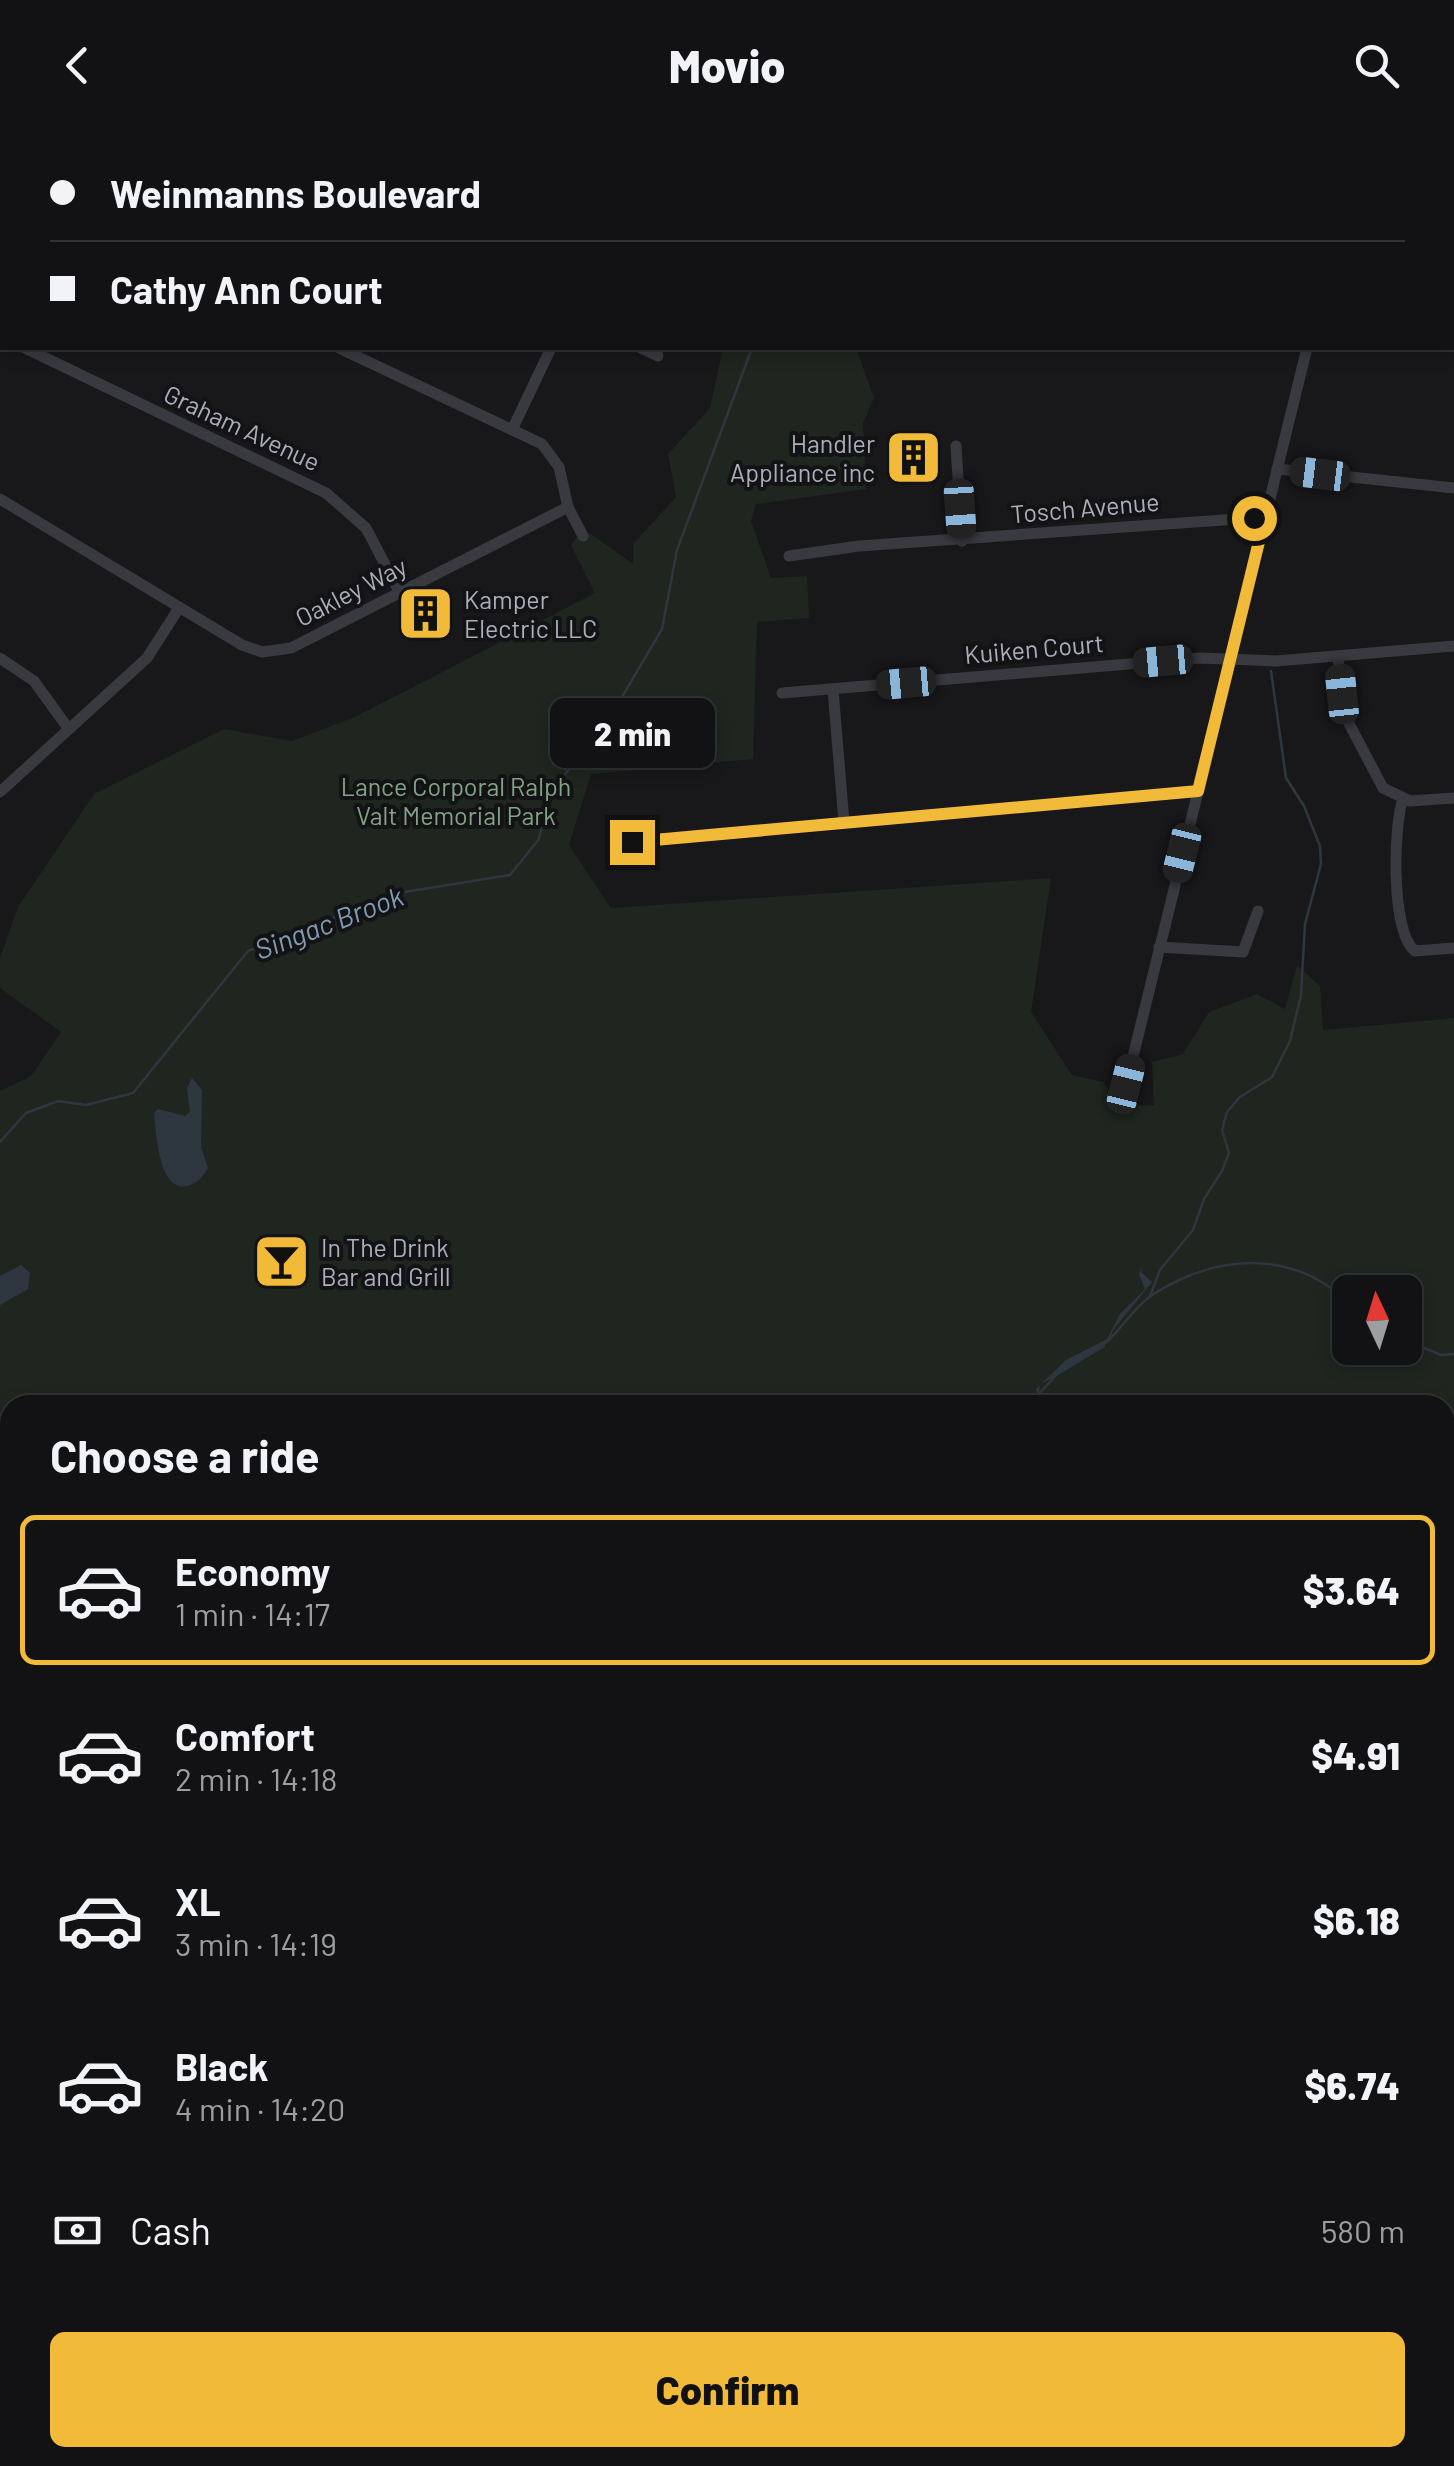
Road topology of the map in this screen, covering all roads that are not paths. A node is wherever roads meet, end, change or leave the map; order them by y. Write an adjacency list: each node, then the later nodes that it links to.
1 (29, 350): 17 (street, Graham Avenue)
2 (343, 350): 7 (street)
3 (550, 350): 7 (street)
4 (645, 350): 6 (street)
5 (1307, 350): 9 (street)
6 (658, 356)
7 (512, 430): 12 (street)
8 (956, 446): 15 (street)
9 (1277, 469): 10 (street); 13 (street)
10 (1454, 488)
11 (0, 499): 18 (street, Oakley Way)
12 (568, 507): 14 (street); 17 (street, Oakley Way)
13 (1265, 517): 15 (street, Tosch Avenue); 21 (street)
14 (583, 536)
15 (962, 541): 16 (street, Tosch Avenue)
16 (789, 556)
17 (400, 592): 18 (street, Oakley Way)
18 (179, 608): 25 (street)
19 (1454, 646): 20 (street, Kuiken Court)
20 (1338, 656): 21 (street, Kuiken Court); 29 (street)
21 (1230, 657): 23 (street, Kuiken Court); 26 (street)
22 (0, 658): 25 (street)
23 (832, 690): 24 (street, Kuiken Court); 30 (street)
24 (782, 693)
25 (68, 728): 27 (street)
26 (1198, 791): 30 (street); 33 (street)
27 (0, 792)
28 (1454, 798): 29 (street)
29 (1403, 799): 34 (street)
30 (844, 822): 31 (street)
31 (632, 842)
32 (1258, 911): 33 (street)
33 (1159, 947): 35 (street)
34 (1454, 948)
35 (1126, 1084)

